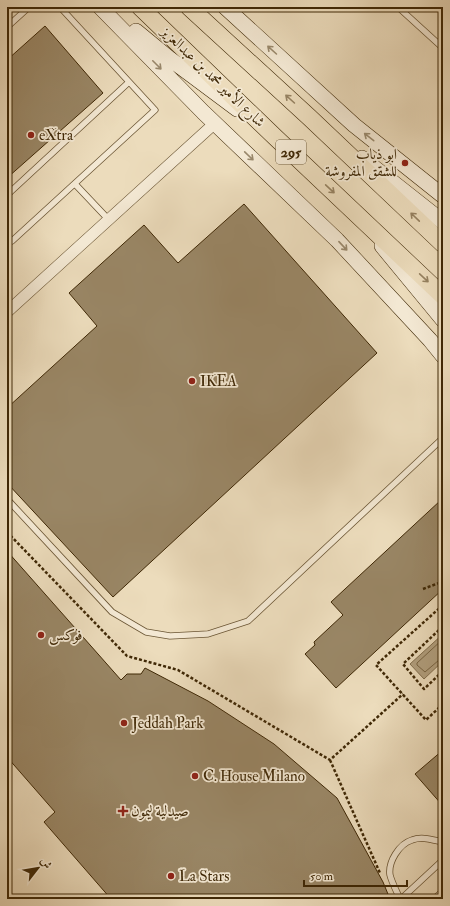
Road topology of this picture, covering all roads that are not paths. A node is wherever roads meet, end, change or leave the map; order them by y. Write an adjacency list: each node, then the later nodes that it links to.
1 (28, 7): 10 (lane)
2 (60, 7): 13 (lane)
3 (100, 7): 15 (main road, one-way to 15)
4 (105, 7): 16 (main road)
5 (140, 7): 16 (main road, شارع الأمير محمد بن عبدالعزيز / 295)
6 (189, 7): 12 (main road, 295)
7 (199, 7): 12 (main road)
8 (225, 7): 19 (main road, one-way to 8)
9 (398, 7): 11 (lane)
10 (7, 27)
11 (443, 48)
12 (236, 51): 14 (main road, 295, one-way to 12)
13 (129, 82): 17 (lane); 18 (lane)
14 (309, 117): 22 (main road); 24 (main road, 295, one-way to 14)
15 (215, 123): 21 (street); 28 (main road, one-way to 28)
16 (275, 137): 20 (main road, شارع الأمير محمد بن عبدالعزيز / 295, one-way to 20)
17 (75, 184): 21 (lane); 23 (lane)
18 (7, 195)
19 (443, 196)
20 (348, 206): 25 (main road, شارع الأمير محمد بن عبدالعزيز / 295, one-way to 25); 27 (main road)
21 (109, 220): 26 (street)
22 (443, 222)
23 (7, 236)
24 (443, 244)
25 (443, 296)
26 (7, 312)
27 (443, 320)
28 (443, 356)
29 (443, 438): 30 (lane)
30 (7, 499)
31 (443, 842): 34 (lane)
32 (443, 860): 34 (lane)
33 (443, 891): 35 (lane)
34 (400, 899)
35 (434, 899)

